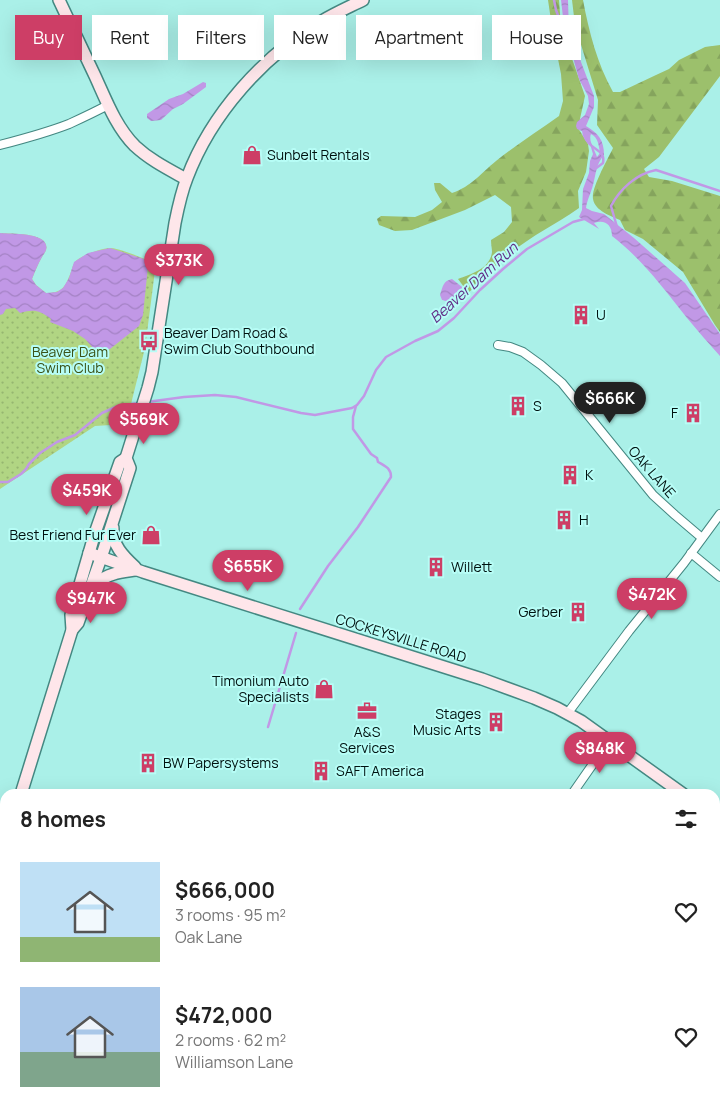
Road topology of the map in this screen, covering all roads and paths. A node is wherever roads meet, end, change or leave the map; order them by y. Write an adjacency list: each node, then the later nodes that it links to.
1 (59, 0): 3 (main road)
2 (362, 0): 5 (main road)
3 (108, 105): 4 (street); 5 (main road)
4 (0, 145)
5 (186, 179): 7 (main road)
6 (498, 345): 10 (street, OAK LANE)
7 (126, 458): 8 (main road); 11 (main road)
8 (116, 513): 13 (main road); 14 (main road)
9 (720, 514): 10 (street)
10 (702, 538): 12 (street)
11 (89, 553): 13 (main road, COCKEYSVILLE ROAD); 17 (main road)
12 (691, 553): 15 (street); 18 (street)
13 (102, 558): 14 (main road, COCKEYSVILLE ROAD); 16 (main road)
14 (138, 570): 16 (main road); 18 (main road, COCKEYSVILLE ROAD)
15 (720, 577)
16 (85, 602): 17 (main road)
17 (72, 630): 20 (main road)
18 (567, 714): 19 (main road, COCKEYSVILLE ROAD)
19 (609, 741): 21 (street); 22 (main road, COCKEYSVILLE ROAD)
20 (23, 789)
21 (575, 789)
22 (676, 789)

